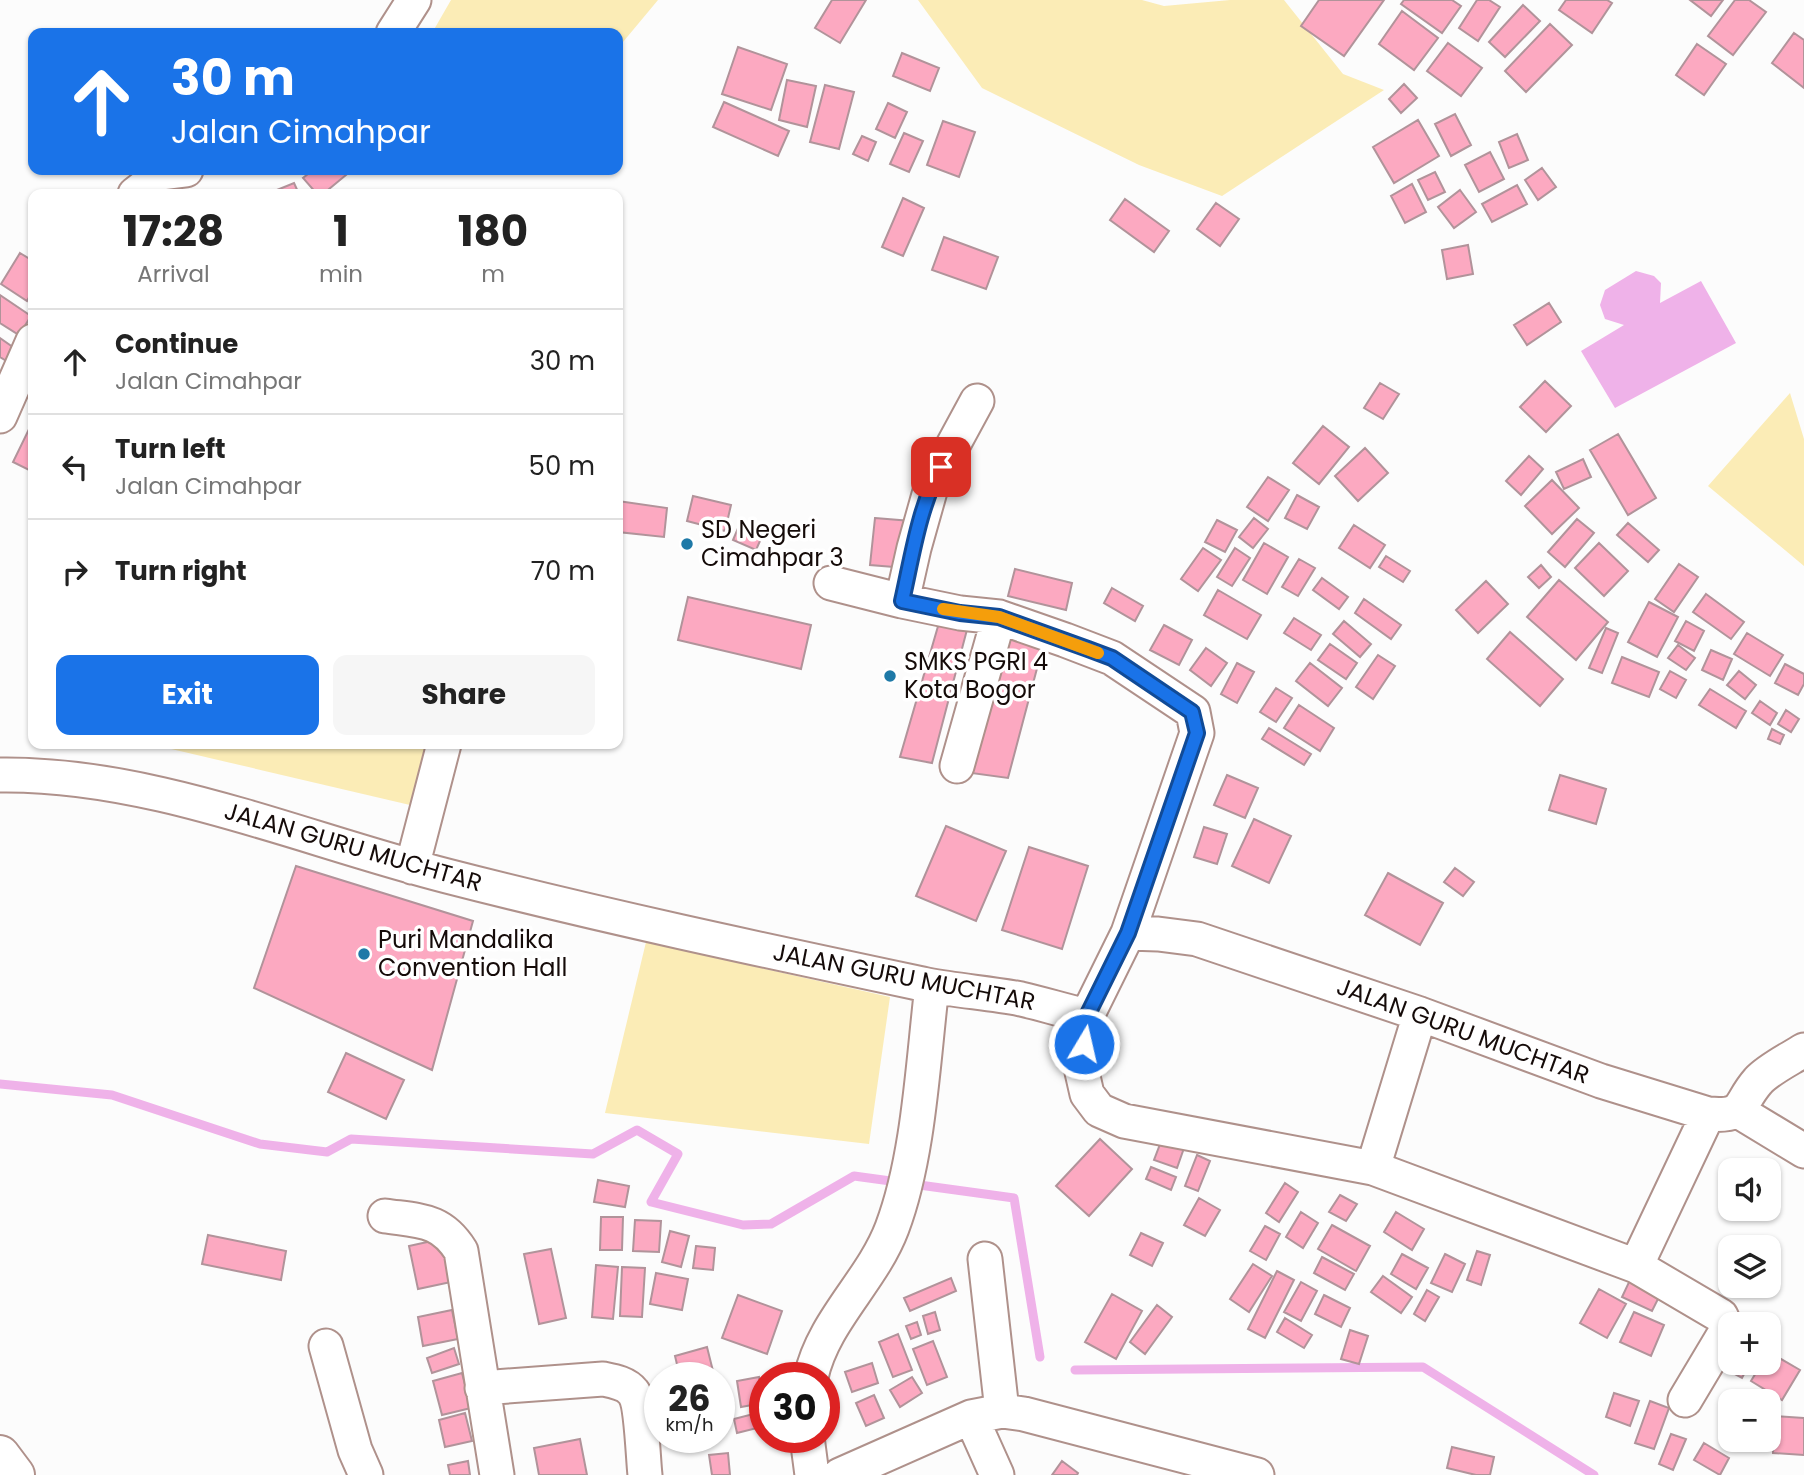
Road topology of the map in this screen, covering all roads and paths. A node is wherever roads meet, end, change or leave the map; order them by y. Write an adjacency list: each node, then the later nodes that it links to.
1 (414, 0): 2 (street)
2 (396, 28)
3 (171, 179): 4 (street)
4 (147, 189)
5 (28, 352): 7 (street)
6 (977, 401): 9 (street)
7 (0, 416)
8 (831, 583): 9 (street)
9 (902, 601): 10 (street)
10 (999, 617): 12 (street); 15 (street)
11 (443, 749): 14 (street)
12 (957, 766)
13 (0, 775): 14 (street, JALAN GURU MUCHTAR)
14 (412, 867): 16 (street, JALAN GURU MUCHTAR)
15 (1128, 933): 17 (street, JALAN GURU MUCHTAR); 18 (street)
16 (932, 986): 18 (street, JALAN GURU MUCHTAR); 27 (street)
17 (1420, 1014): 20 (street, JALAN GURU MUCHTAR); 22 (street)
18 (1087, 1016): 22 (street)
19 (1804, 1050): 20 (street)
20 (1723, 1113): 21 (street, JALAN GURU MUCHTAR); 25 (street)
21 (1804, 1151)
22 (1373, 1168): 25 (street)
23 (385, 1216): 28 (street)
24 (985, 1259): 30 (street)
25 (1636, 1266): 29 (street)
26 (326, 1346): 34 (street)
27 (814, 1362)
28 (482, 1388): 35 (street); 36 (street)
29 (1685, 1400)
30 (986, 1414): 38 (street); 39 (street); 40 (street)
31 (809, 1453): 37 (street)
32 (0, 1455): 33 (highway)
33 (15, 1475)
34 (366, 1475)
35 (496, 1475)
36 (645, 1475)
37 (812, 1475)
38 (840, 1475)
39 (997, 1475)
40 (1257, 1475)

